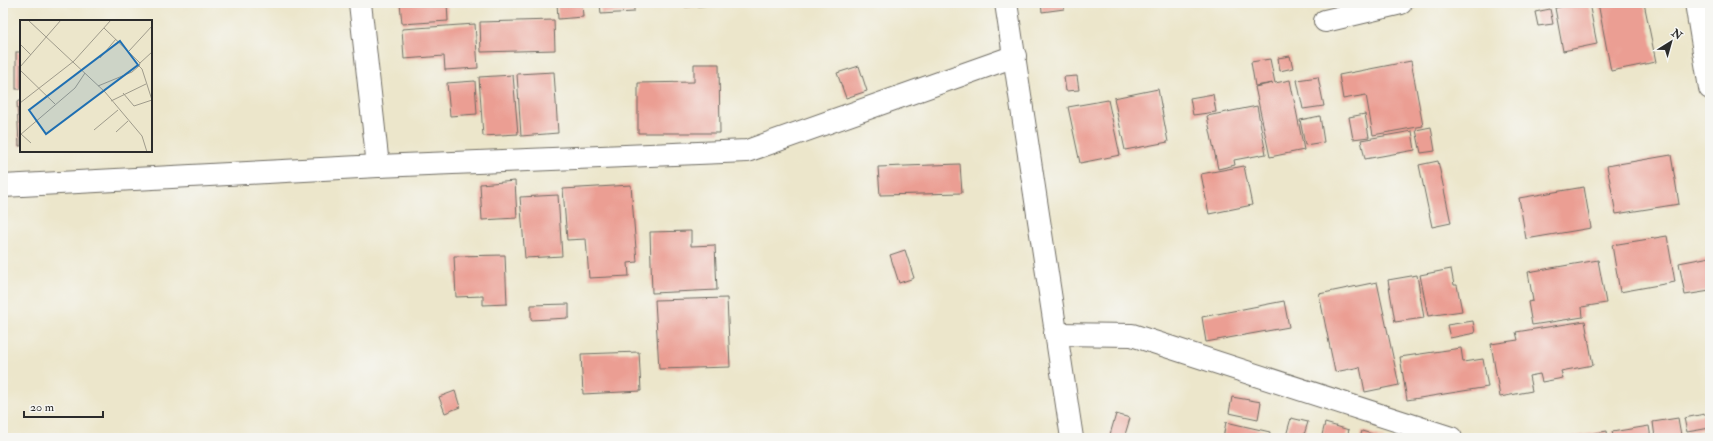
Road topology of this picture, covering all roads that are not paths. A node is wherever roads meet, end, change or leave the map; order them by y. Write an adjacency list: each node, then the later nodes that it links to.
1 (360, 3): 8 (street)
2 (1006, 3): 6 (street)
3 (1401, 3): 5 (street)
4 (1696, 3): 7 (street)
5 (1325, 21)
6 (1014, 56): 8 (street); 10 (street)
7 (1710, 88)
8 (378, 166): 9 (street)
9 (3, 186)
10 (1056, 334): 11 (street); 12 (street)
11 (1072, 438)
12 (1451, 438)

